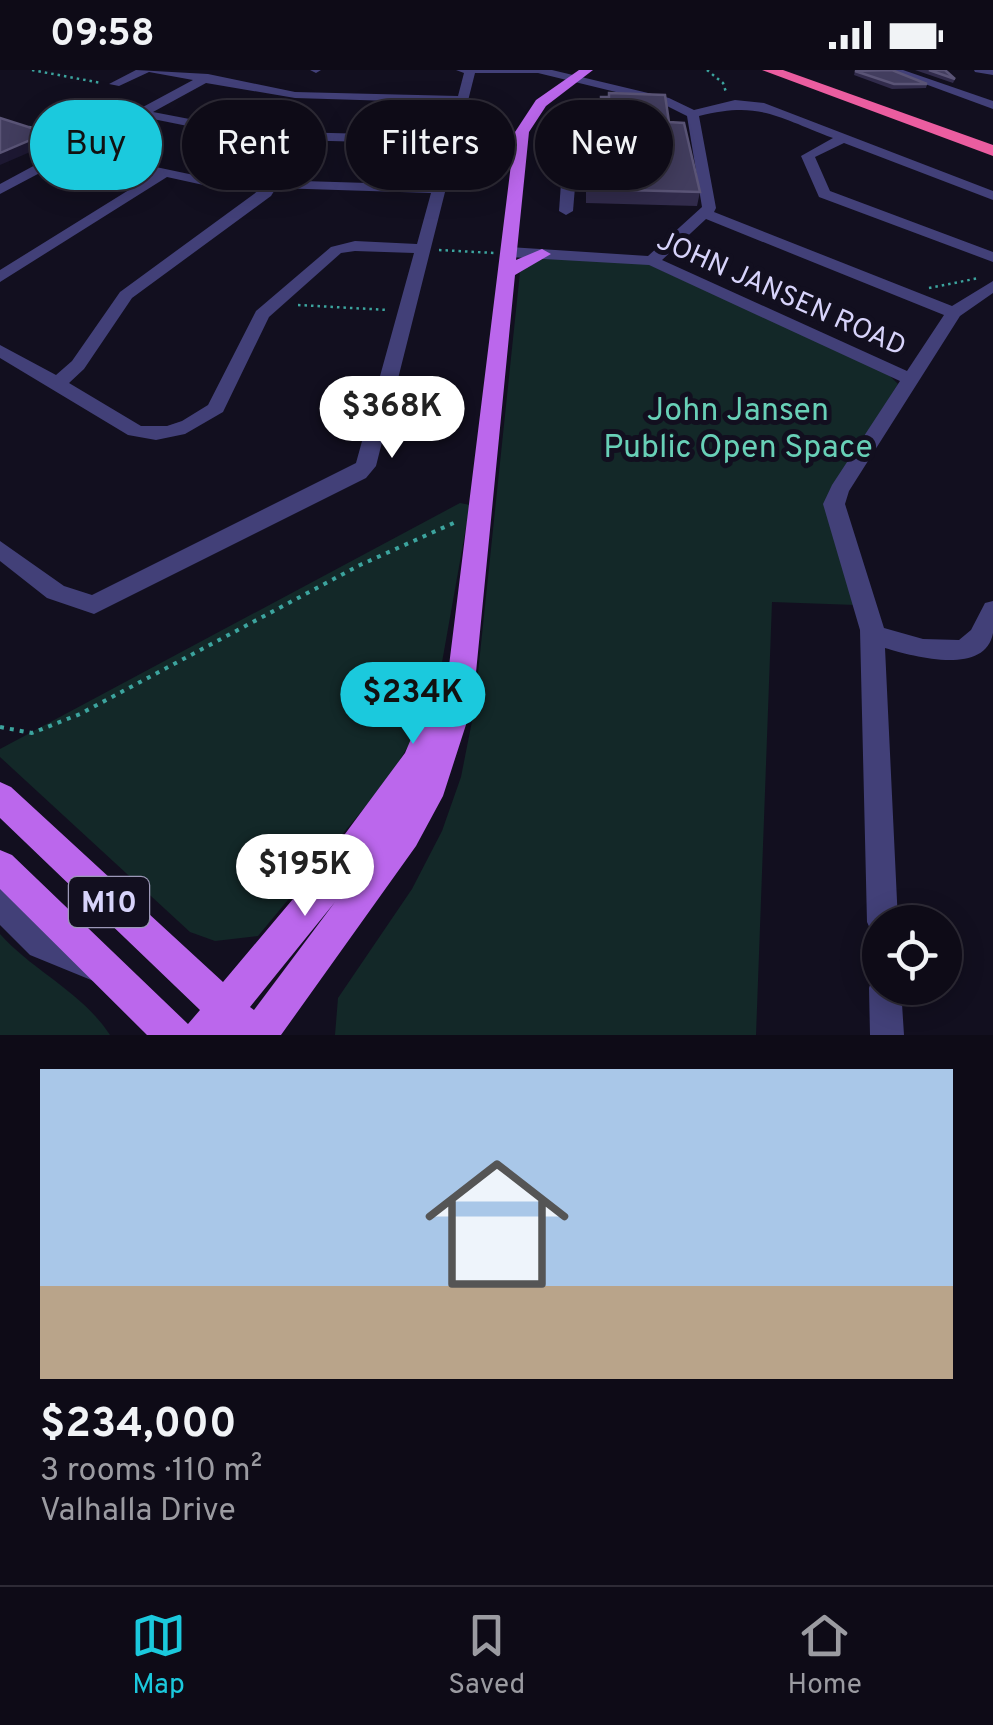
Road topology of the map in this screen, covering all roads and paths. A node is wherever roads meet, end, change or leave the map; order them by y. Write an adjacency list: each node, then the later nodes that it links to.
1 (32, 70): 20 (path)
2 (144, 70): 20 (street)
3 (153, 70): 18 (street)
4 (221, 70): 18 (street)
5 (461, 70): 14 (street)
6 (504, 70): 15 (street)
7 (538, 70): 15 (street); 17 (street)
8 (603, 70): 17 (main road)
9 (707, 70): 24 (path)
10 (769, 70): 33 (highway)
11 (801, 70): 32 (highway)
12 (892, 70): 19 (street)
13 (980, 70): 16 (street)
14 (470, 71): 15 (street); 22 (street)
15 (496, 71)
16 (993, 72)
17 (582, 76): 26 (street); 47 (main road)
18 (204, 79): 22 (street); 23 (street)
19 (940, 81): 21 (street); 25 (street)
20 (115, 84)
21 (993, 93)
22 (462, 100)
23 (162, 102)
24 (735, 104): 26 (street); 31 (street)
25 (993, 105)
26 (693, 114): 43 (street)
27 (162, 117): 30 (street)
28 (18, 124): 29 (path)
29 (30, 129)
30 (346, 137)
31 (843, 138): 41 (street); 46 (street)
32 (993, 138)
33 (993, 151)
34 (30, 170): 37 (street)
35 (163, 174): 36 (street); 49 (street)
36 (182, 177)
37 (0, 190)
38 (268, 190): 57 (street)
39 (440, 190): 44 (street)
40 (566, 190): 42 (street)
41 (993, 196)
42 (566, 211)
43 (707, 214): 48 (street); 51 (street)
44 (424, 249): 47 (path); 52 (street); 53 (street)
45 (542, 254): 47 (main road); 48 (street, JOHN JANSEN ROAD)
46 (993, 258)
47 (503, 259): 61 (main road)
48 (652, 261): 56 (street, JOHN JANSEN ROAD)
49 (0, 276)
50 (988, 282): 51 (path); 54 (street)
51 (911, 296): 54 (street)
52 (274, 304): 53 (path); 57 (street)
53 (408, 311): 59 (street)
54 (954, 313): 56 (street)
55 (0, 350): 57 (street)
56 (912, 378): 62 (street)
57 (56, 384)
58 (458, 522): 63 (path)
59 (0, 548)
60 (993, 610): 62 (street)
61 (467, 618): 70 (main road); 72 (main road)
62 (872, 635): 67 (street)
63 (0, 727)
64 (0, 797): 70 (main road, M10)
65 (0, 866): 68 (main road, M10)
66 (0, 904): 68 (street)
67 (882, 905)
68 (104, 968): 71 (main road, M10)
69 (886, 1005): 73 (street)
70 (214, 1022): 72 (main road, M10)
71 (174, 1035)
72 (256, 1035)
73 (887, 1035)

